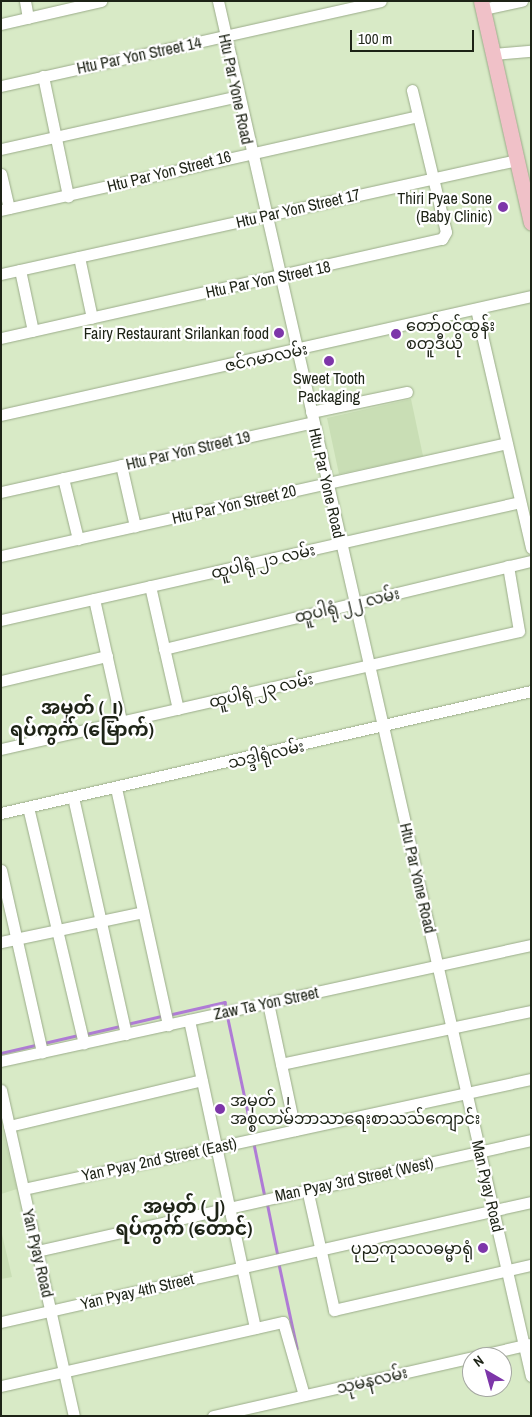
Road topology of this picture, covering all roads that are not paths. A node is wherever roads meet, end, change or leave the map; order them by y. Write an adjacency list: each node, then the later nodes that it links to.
1 (24, 1): 7 (street)
2 (101, 1): 7 (street)
3 (218, 1): 9 (street, Htu Par Yone Road)
4 (381, 1): 9 (street, Htu Par Yon Street 14)
5 (522, 1): 6 (street)
6 (482, 5): 11 (main road)
7 (28, 18): 8 (street)
8 (1, 24)
9 (226, 36): 12 (street, Htu Par Yon Street 14); 15 (street, Htu Par Yone Road)
10 (531, 50): 11 (street)
11 (493, 54): 20 (main road)
12 (43, 76): 13 (street, Htu Par Yon Street 14); 17 (street)
13 (1, 86)
14 (412, 90): 16 (street)
15 (239, 96): 17 (street); 19 (street, Htu Par Yone Road)
16 (417, 116): 19 (street, Htu Par Yon Street 16); 22 (street)
17 (56, 137): 18 (street); 23 (street)
18 (1, 149)
19 (250, 152): 23 (street, Htu Par Yon Street 16); 25 (street, Htu Par Yone Road)
20 (517, 160): 22 (street, Htu Par Yon Street 17); 26 (main road)
21 (1, 174): 24 (street)
22 (433, 178): 25 (street, Htu Par Yon Street 17); 30 (street, Htu Par Yon Street 18)
23 (68, 196): 24 (street, Htu Par Yon Street 16)
24 (5, 209)
25 (266, 215): 27 (street, Htu Par Yon Street 17); 30 (street, Htu Par Yone Road)
26 (531, 222)
27 (79, 257): 28 (street, Htu Par Yon Street 17); 33 (street)
28 (20, 270): 29 (street, Htu Par Yon Street 17); 34 (street)
29 (1, 274)
30 (280, 276): 33 (street, Htu Par Yon Street 18); 36 (street, Htu Par Yone Road)
31 (531, 296): 32 (street, ဇင်ဂမာလမ်း)
32 (476, 309): 36 (street, ဇင်ဂမာလမ်း); 40 (street)
33 (92, 318): 34 (street, Htu Par Yon Street 18)
34 (34, 331): 35 (street, Htu Par Yon Street 18)
35 (1, 338)
36 (297, 350): 38 (street, ဇင်ဂမာလမ်း); 39 (street, Htu Par Yone Road)
37 (407, 392): 39 (street, Htu Par Yon Street 19)
38 (1, 415)
39 (312, 417): 41 (street, Htu Par Yon Street 19); 43 (street, Htu Par Yone Road)
40 (507, 443): 43 (street, Htu Par Yon Street 20); 45 (street)
41 (121, 465): 42 (street, Htu Par Yon Street 19); 46 (street)
42 (63, 478): 44 (street, Htu Par Yon Street 19); 47 (street)
43 (328, 483): 46 (street, Htu Par Yon Street 20); 48 (street, Htu Par Yone Road)
44 (1, 492)
45 (520, 502): 48 (street, ထူပါရုံ ၂၁ လမ်း); 49 (street)
46 (135, 526): 47 (street, Htu Par Yon Street 20)
47 (78, 539): 50 (street, Htu Par Yon Street 20)
48 (341, 543): 53 (street, ထူပါရုံ ၂၁ လမ်း); 55 (street, Htu Par Yone Road)
49 (531, 548)
50 (1, 556)
51 (531, 561): 52 (street, ထူပါရုံ ၂၂ လမ်း)
52 (508, 566): 55 (street, ထူပါရုံ ၂၂ လမ်း); 59 (street, ထူပါရုံ ၂၃ လမ်း)
53 (150, 586): 54 (street, ထူပါရုံ ၂၁ လမ်း); 57 (street)
54 (94, 599): 56 (street, ထူပါရုံ ၂၁ လမ်း); 58 (street)
55 (355, 603): 57 (street, ထူပါရုံ ၂၂ လမ်း); 59 (street, Htu Par Yone Road)
56 (1, 620)
57 (164, 648): 62 (street)
58 (107, 656): 60 (street); 63 (street)
59 (369, 666): 62 (street, ထူပါရုံ ၂၃ လမ်း); 64 (street, Htu Par Yone Road)
60 (1, 681)
61 (531, 691): 64 (street, သဒ္ဒါရုံလမ်း)
62 (178, 709): 63 (street, ထူပါရုံ ၂၃ လမ်း)
63 (121, 721): 65 (street, ထူပါရုံ ၂၃ လမ်း)
64 (383, 728): 66 (street, သဒ္ဒါရုံလမ်း); 77 (street, Htu Par Yone Road)
65 (1, 749)
66 (116, 788): 67 (street, သဒ္ဒါရုံလမ်း); 71 (street)
67 (73, 797): 68 (street, သဒ္ဒါရုံလမ်း); 72 (street)
68 (28, 808): 69 (street, သဒ္ဒါရုံလမ်း); 73 (street)
69 (1, 813)
70 (1, 870): 74 (street)
71 (143, 912): 72 (street); 81 (street)
72 (101, 921): 73 (street); 83 (street)
73 (56, 930): 74 (street); 84 (street)
74 (17, 939): 75 (street); 85 (street)
75 (1, 942)
76 (531, 945): 77 (street, Zaw Ta Yon Street)
77 (438, 966): 78 (street, Zaw Ta Yon Street); 82 (street, Man Pyay Road)
78 (268, 1003): 80 (street, Zaw Ta Yon Street); 87 (street)
79 (531, 1011): 82 (street)
80 (189, 1020): 81 (street, Zaw Ta Yon Street); 89 (street)
81 (168, 1025): 83 (street, Zaw Ta Yon Street)
82 (452, 1028): 87 (street); 91 (street, Man Pyay Road)
83 (126, 1034): 84 (street, Zaw Ta Yon Street)
84 (84, 1043): 85 (street, Zaw Ta Yon Street)
85 (42, 1052): 86 (street, Zaw Ta Yon Street)
86 (1, 1061)
87 (281, 1064): 93 (street)
88 (531, 1079): 91 (street, Yan Pyay 2nd Street (East))
89 (202, 1080): 92 (street); 95 (street)
90 (1, 1090): 92 (street, Yan Pyay Road)
91 (466, 1093): 93 (street, Yan Pyay 2nd Street (East)); 96 (street, Man Pyay Road)
92 (10, 1126): 97 (street, Yan Pyay Road)
93 (295, 1130): 95 (street, Yan Pyay 2nd Street (East))
94 (531, 1140): 96 (street, Man Pyay 3rd Street (West))
95 (216, 1147): 97 (street, Yan Pyay 2nd Street (East)); 100 (street)
96 (480, 1152): 98 (street, Man Pyay 3rd Street (West)); 101 (street, Man Pyay Road)
97 (24, 1189): 103 (street, Yan Pyay Road)
98 (307, 1189): 100 (street, Man Pyay 3rd Street (West)); 102 (street)
99 (531, 1202): 101 (street, Yan Pyay 4th Street)
100 (229, 1207): 103 (street, Man Pyay 3rd Street (West)); 105 (street)
101 (494, 1211): 102 (street, Yan Pyay 4th Street); 106 (street, Man Pyay Road)
102 (319, 1249): 105 (street, Yan Pyay 4th Street); 106 (street)
103 (38, 1251): 107 (street, Yan Pyay Road)
104 (531, 1265): 106 (street)
105 (242, 1266): 107 (street, Yan Pyay 4th Street); 109 (street)
106 (507, 1271): 110 (street, Man Pyay Road)
107 (52, 1311): 108 (street, Yan Pyay 4th Street); 111 (street, Yan Pyay Road)
108 (1, 1322)
109 (254, 1328): 111 (street); 114 (street)
110 (527, 1344): 112 (street, Man Pyay Road); 114 (street, သုမနလမ်း)
111 (64, 1372): 113 (street); 115 (street, Yan Pyay Road)
112 (531, 1376)
113 (1, 1386)
114 (304, 1395): 116 (street, သုမနလမ်း)
115 (74, 1416)
116 (213, 1416)

